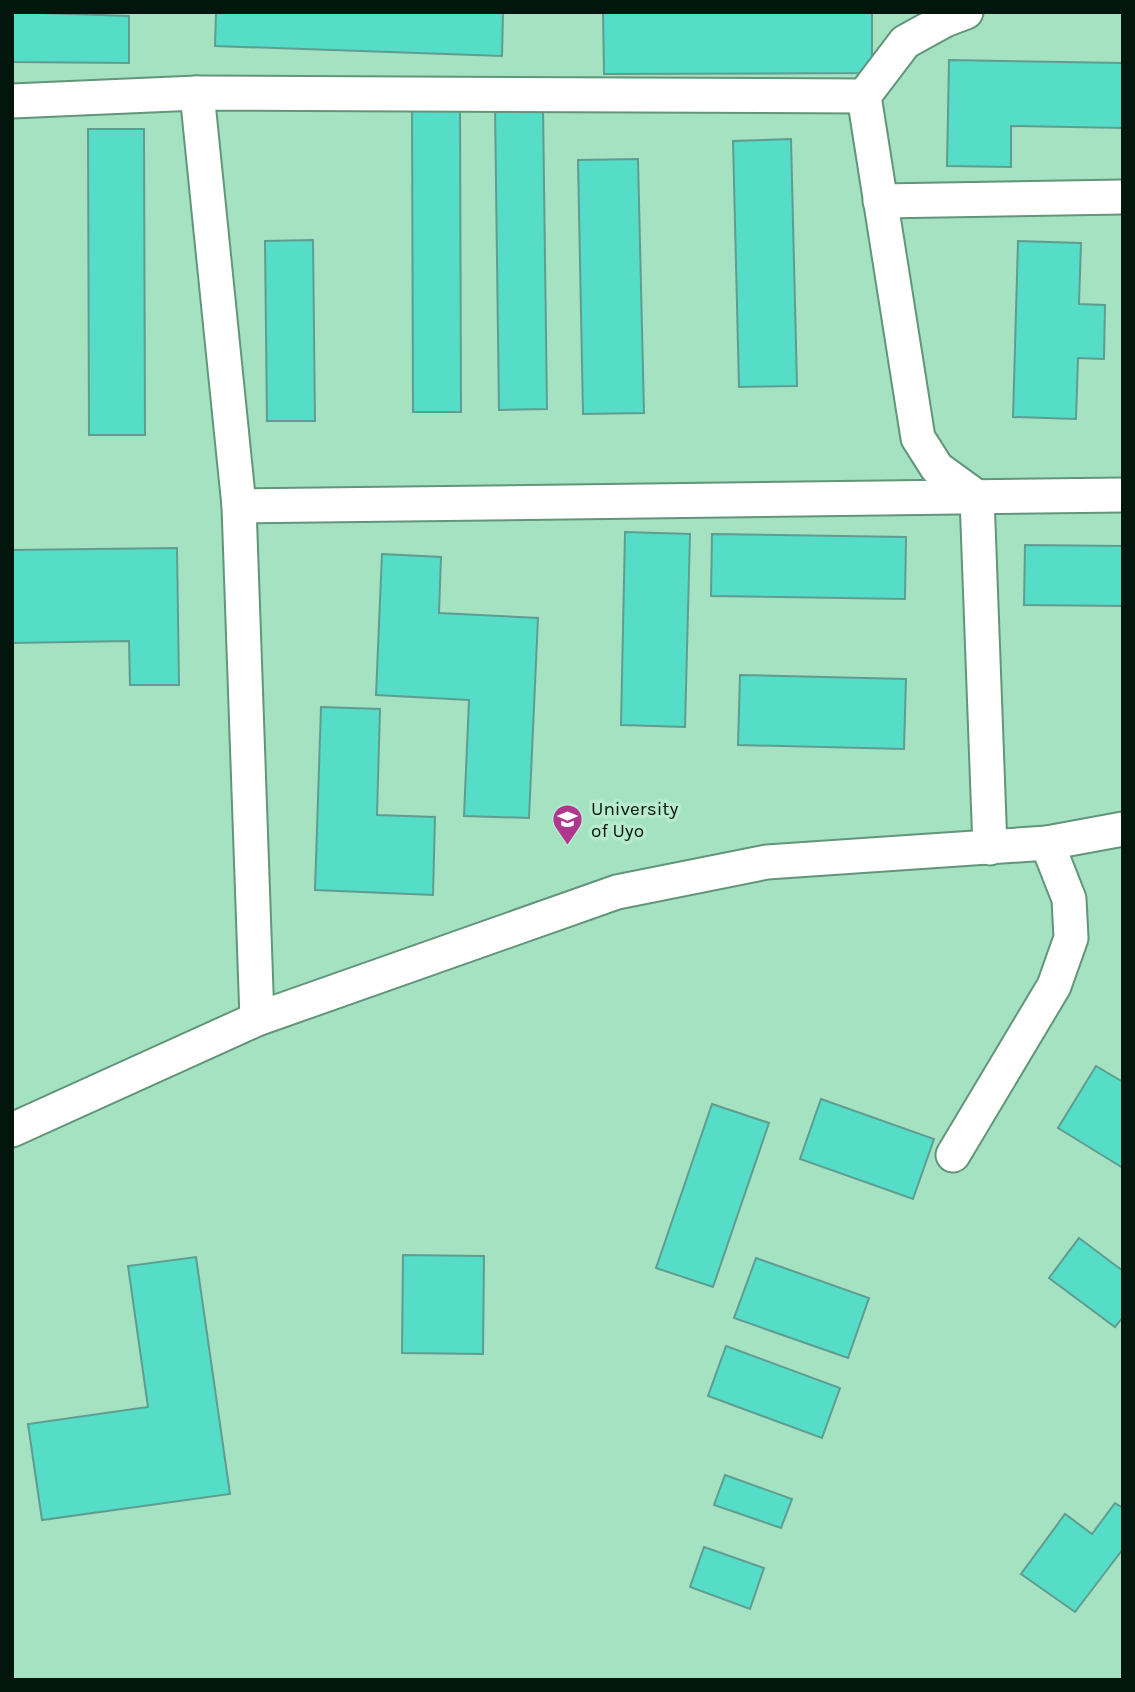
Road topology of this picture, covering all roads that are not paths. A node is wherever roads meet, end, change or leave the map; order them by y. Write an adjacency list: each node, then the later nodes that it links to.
1 (966, 12): 3 (street)
2 (197, 93): 3 (street); 4 (street); 9 (street)
3 (864, 96): 6 (street)
4 (12, 101)
5 (1123, 197): 6 (street)
6 (880, 201): 8 (street)
7 (1123, 495): 8 (street)
8 (977, 497): 9 (street); 12 (street)
9 (239, 506): 13 (street)
10 (1123, 829): 11 (street)
11 (1047, 843): 12 (street); 15 (street)
12 (990, 848): 13 (street)
13 (257, 1019): 14 (street)
14 (12, 1130)
15 (953, 1155)

